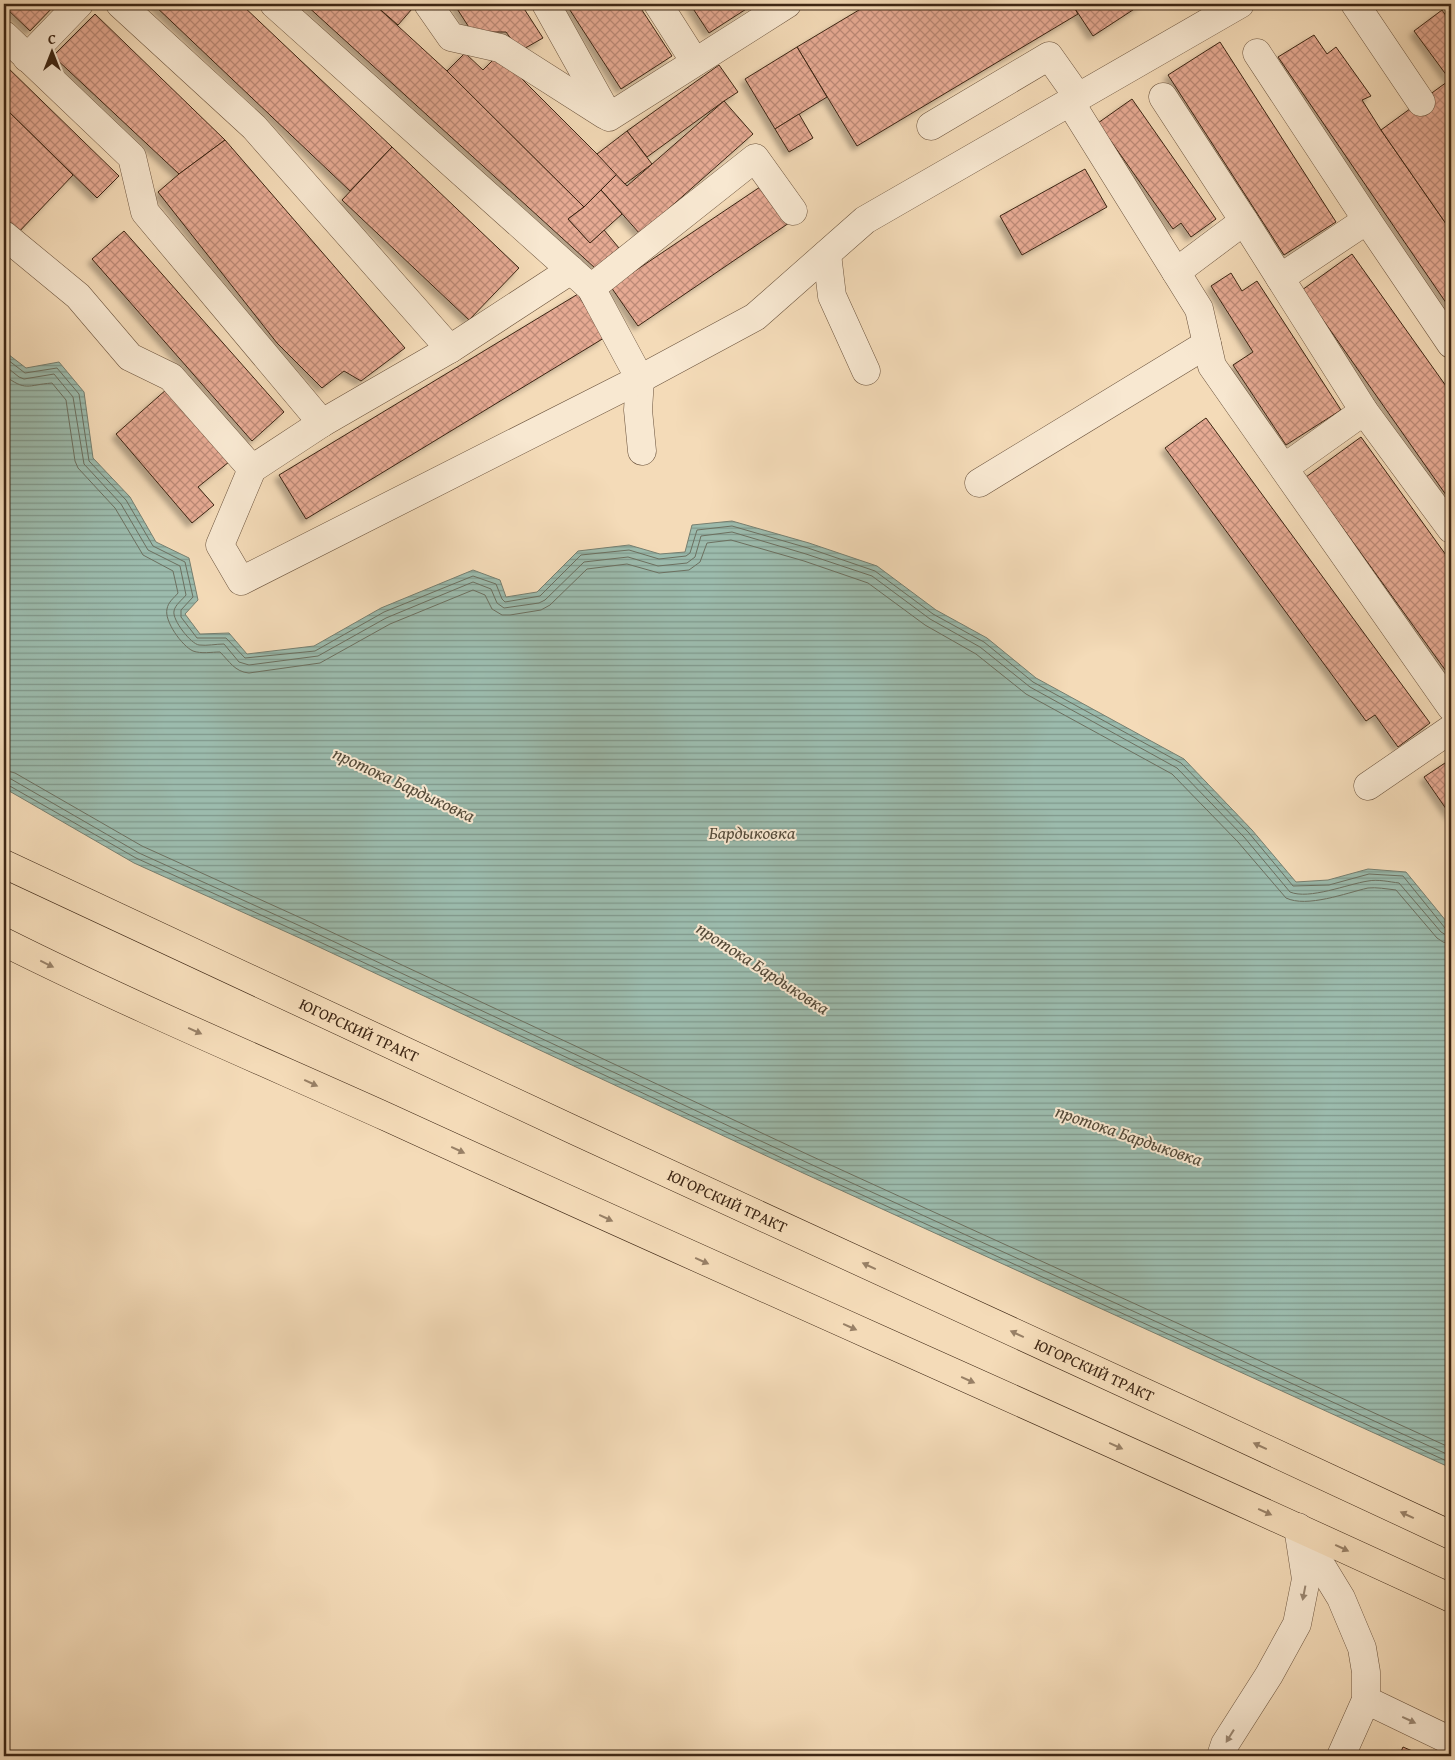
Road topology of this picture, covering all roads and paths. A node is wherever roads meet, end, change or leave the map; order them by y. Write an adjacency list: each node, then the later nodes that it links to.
1 (79, 4): 12 (lane)
2 (120, 4): 30 (lane)
3 (274, 4): 24 (lane)
4 (428, 4): 17 (lane)
5 (546, 4): 17 (lane)
6 (658, 4): 13 (lane)
7 (1240, 4): 15 (lane)
8 (1355, 4): 16 (lane)
9 (783, 5): 13 (lane)
10 (4, 35): 12 (lane)
11 (1257, 52): 20 (lane)
12 (27, 58): 34 (lane)
13 (695, 62): 17 (lane)
14 (1163, 97): 21 (lane)
15 (1074, 100): 18 (lane); 23 (lane); 25 (lane)
16 (1421, 102)
17 (609, 117)
18 (931, 126)
19 (793, 211): 27 (lane)
20 (1367, 220): 26 (lane); 29 (lane)
21 (1244, 221): 25 (lane); 26 (lane)
22 (4, 235): 37 (lane)
23 (827, 254): 31 (lane); 32 (lane)
24 (571, 270): 27 (lane); 30 (lane)
25 (1176, 272): 28 (lane)
26 (1280, 278): 33 (lane)
27 (591, 288): 32 (lane)
28 (1207, 344): 36 (lane); 38 (lane)
29 (1451, 344)
30 (450, 349): 34 (lane)
31 (866, 371)
32 (640, 379): 35 (lane); 37 (lane)
33 (1364, 411): 36 (lane); 39 (lane)
34 (322, 424): 37 (lane)
35 (642, 451)
36 (1284, 468): 40 (lane)
37 (252, 469)
38 (979, 483)
39 (1451, 529)
40 (1451, 707)
41 (1451, 729): 42 (lane)
42 (1368, 786)
43 (4, 864): 46 (main road, ЮГОРСКИЙ ТРАКТ, one-way to 43)
44 (4, 942): 45 (main road, one-way to 45)
45 (1298, 1527): 47 (main road, one-way to 47); 48 (lane); 50 (lane, one-way to 50)
46 (1451, 1535)
47 (1451, 1598)
48 (1366, 1700): 49 (lane, one-way to 49); 51 (lane)
49 (1451, 1740)
50 (1220, 1756)
51 (1341, 1756)

